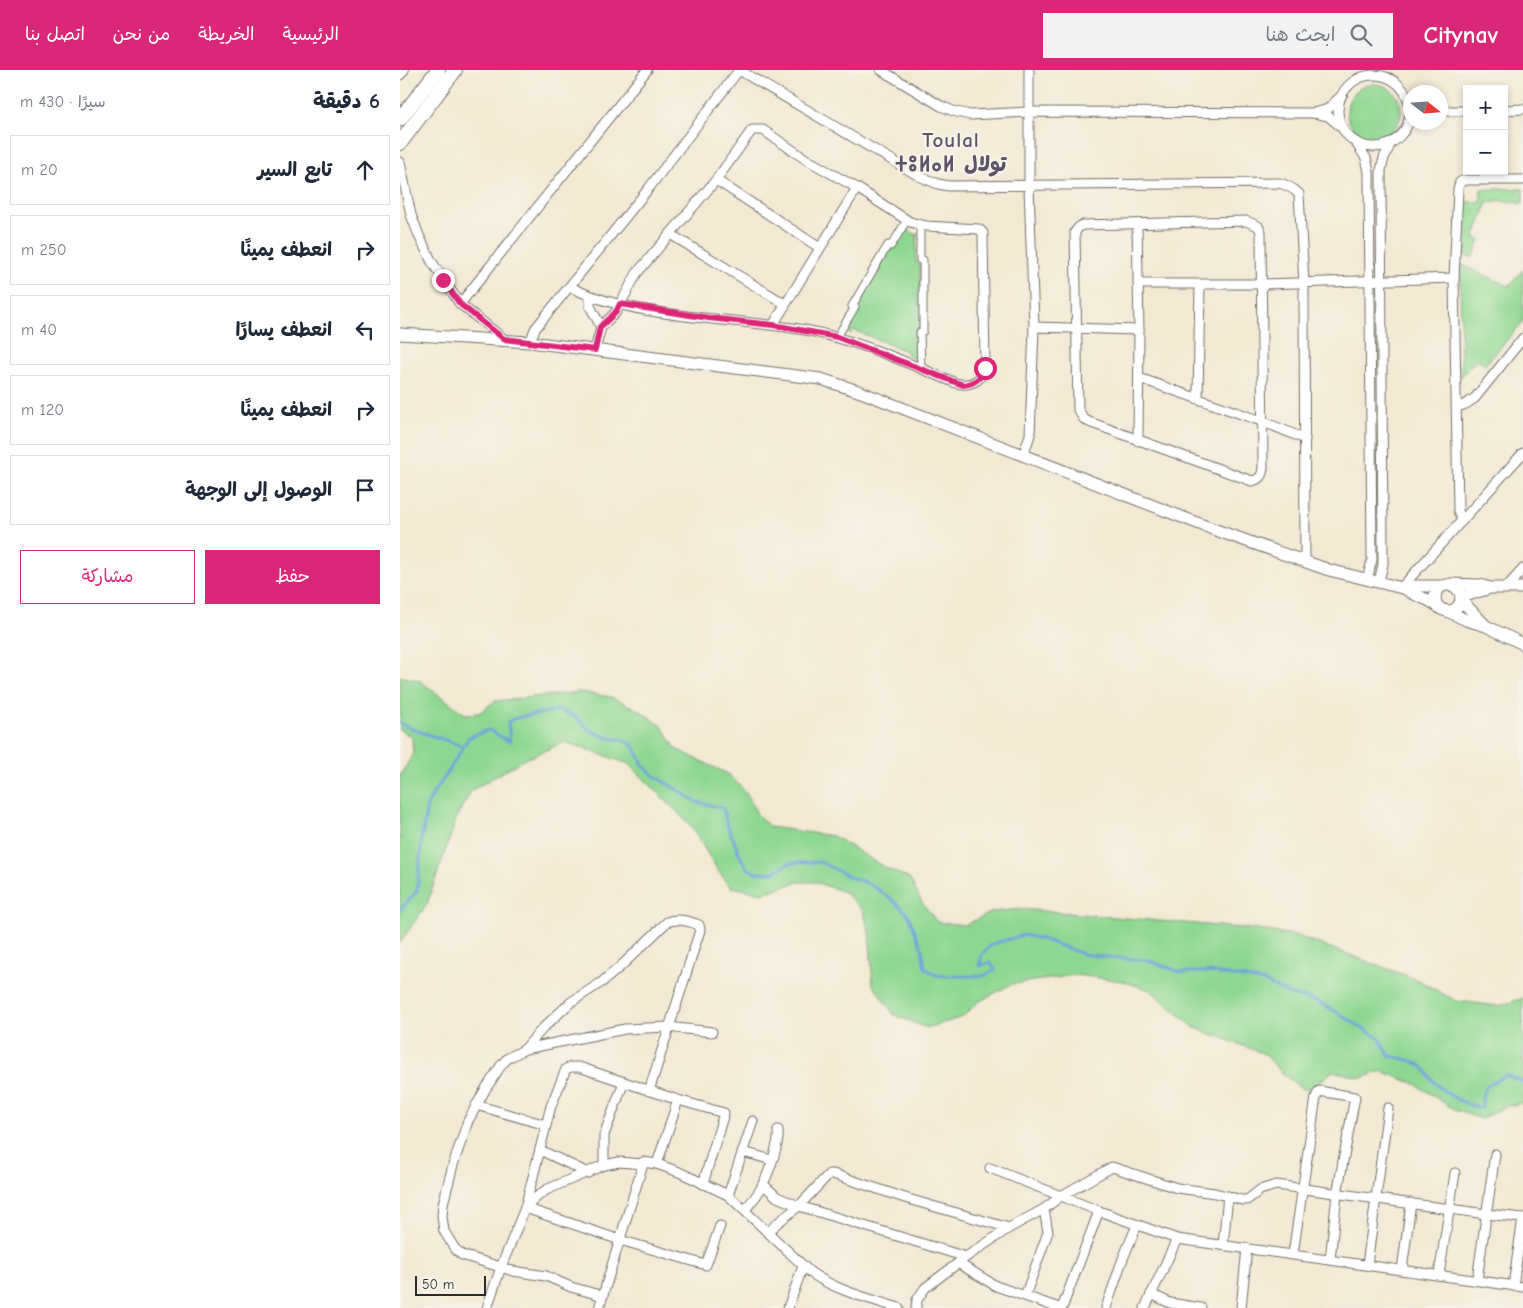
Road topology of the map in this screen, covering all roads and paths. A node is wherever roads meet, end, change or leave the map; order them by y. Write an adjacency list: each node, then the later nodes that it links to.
1 (404, 70): 10 (street)
2 (438, 70): 20 (main road)
3 (455, 70): 25 (main road)
4 (647, 70): 45 (street)
5 (739, 70): 29 (street); 43 (street)
6 (881, 70): 17 (street)
7 (1029, 70): 17 (street)
8 (1383, 70): 11 (street)
9 (1362, 74): 11 (street); 13 (street)
10 (400, 75)
11 (1390, 78): 12 (street)
12 (1403, 89)
13 (1342, 94): 19 (street); 21 (street)
14 (1523, 109): 15 (street)
15 (1508, 110)
16 (1463, 111): 18 (street)
17 (1029, 112): 19 (street); 29 (street)
18 (1448, 112)
19 (1314, 113): 21 (street)
20 (400, 119)
21 (1342, 129): 23 (street)
22 (1405, 130): 24 (street)
23 (1356, 143): 24 (street); 38 (street)
24 (1391, 143): 37 (street)
25 (400, 144)
26 (400, 162): 45 (street)
27 (716, 180): 30 (street); 34 (street); 35 (street)
28 (1523, 180): 36 (street)
29 (1029, 186): 39 (street); 50 (street)
30 (857, 188): 31 (street); 35 (street)
31 (907, 220): 33 (street); 54 (street)
32 (1137, 224): 40 (street); 41 (street); 51 (street)
33 (920, 225): 59 (street); 59 (street)
34 (670, 234): 46 (street); 47 (street)
35 (820, 248): 47 (street)
36 (1454, 278): 37 (street); 62 (street)
37 (1381, 279): 38 (street); 72 (street)
38 (1371, 280): 39 (street); 71 (street)
39 (1304, 283): 41 (street); 64 (street)
40 (1139, 284): 42 (street); 52 (street)
41 (1262, 284): 42 (street); 63 (street)
42 (1200, 285): 61 (street)
43 (570, 287): 44 (street); 57 (street)
44 (590, 296): 46 (street); 49 (street)
45 (460, 304): 56 (street)
46 (620, 304): 48 (street); 49 (street)
47 (785, 304): 48 (street)
48 (773, 325): 54 (street)
49 (600, 327): 58 (street)
50 (1034, 327): 51 (street); 67 (street)
51 (1077, 328): 52 (street); 65 (street)
52 (1139, 330): 60 (street)
53 (400, 334): 56 (street)
54 (837, 337): 59 (street)
55 (1523, 338): 62 (street)
56 (504, 339): 57 (street)
57 (530, 342): 58 (street)
58 (595, 350): 67 (street)
59 (920, 369)
60 (1138, 378): 61 (street); 65 (street)
61 (1198, 399): 63 (street)
62 (1457, 407): 68 (street)
63 (1264, 422): 64 (street); 65 (street)
64 (1305, 439): 69 (street)
65 (1138, 441)
66 (1523, 453): 68 (street)
67 (1024, 456): 69 (street)
68 (1462, 521): 74 (street)
69 (1305, 562): 71 (street)
70 (1523, 569): 76 (street)
71 (1367, 580): 72 (street)
72 (1379, 582): 74 (street)
73 (1445, 585): 74 (street); 75 (street); 78 (street); 79 (street)
74 (1404, 588): 79 (street)
75 (1490, 588): 76 (street); 78 (street)
76 (1506, 588): 77 (street)
77 (1523, 588)
78 (1461, 600): 80 (street); 81 (street)
79 (1436, 604): 80 (street)
80 (1447, 611): 81 (street)
81 (1486, 626): 82 (street)
82 (1523, 644)
83 (668, 1027): 84 (street); 85 (street); 85 (street); 87 (street)
84 (712, 1032)
85 (525, 1049): 89 (street)
86 (624, 1082): 87 (street); 92 (street); 100 (street)
87 (649, 1091): 88 (street)
88 (678, 1100): 99 (street); 104 (street)
89 (476, 1105): 92 (street); 135 (street)
90 (1388, 1108): 111 (street)
91 (753, 1121): 95 (street)
92 (546, 1126): 94 (street)
93 (778, 1130): 97 (street)
94 (540, 1150): 102 (street); 114 (street)
95 (743, 1152): 97 (street); 108 (street)
96 (1495, 1154): 119 (street)
97 (772, 1160): 105 (street)
98 (643, 1164): 99 (street); 100 (street); 126 (street)
99 (657, 1164): 104 (street)
100 (604, 1165): 102 (street)
101 (990, 1168): 109 (street)
102 (588, 1173): 114 (street)
103 (1455, 1173): 115 (street)
104 (703, 1184): 108 (street)
105 (763, 1184): 113 (street); 117 (street)
106 (1302, 1188): 107 (street); 107 (street); 110 (street); 129 (street)
107 (1337, 1194): 111 (street); 131 (street)
108 (728, 1195): 117 (street)
109 (1061, 1196): 110 (street); 116 (street); 118 (street)
110 (1228, 1196): 127 (street)
111 (1375, 1199): 112 (street); 133 (street)
112 (1411, 1203): 115 (street); 136 (street)
113 (799, 1206): 123 (street); 124 (street); 130 (street)
114 (525, 1208): 126 (street); 135 (street)
115 (1448, 1208): 119 (street); 137 (street)
116 (1044, 1209): 123 (street); 142 (street)
117 (745, 1210): 124 (street)
118 (1099, 1211): 121 (street); 148 (street)
119 (1486, 1214): 120 (street); 138 (street)
120 (1523, 1218): 139 (street)
121 (1136, 1225): 125 (street); 149 (street)
122 (720, 1226): 126 (street)
123 (1009, 1228): 130 (street)
124 (769, 1232): 134 (street)
125 (1177, 1239): 127 (street); 140 (street)
126 (620, 1240): 141 (street)
127 (1223, 1245): 128 (street)
128 (1247, 1248): 129 (street); 152 (street)
129 (1293, 1254): 131 (street)
130 (966, 1257): 132 (street)
131 (1330, 1260): 133 (street)
132 (958, 1263): 142 (street); 147 (street)
133 (1367, 1265): 136 (street)
134 (803, 1266): 145 (street); 146 (street)
135 (501, 1267): 141 (street); 143 (street)
136 (1402, 1270): 137 (street)
137 (1439, 1275): 138 (street)
138 (1477, 1280): 139 (street)
139 (1520, 1288)
140 (1151, 1294): 150 (street); 151 (street)
141 (603, 1296): 144 (street)
142 (1026, 1296): 148 (street)
143 (488, 1308)
144 (599, 1308)
145 (788, 1308)
146 (899, 1308)
147 (916, 1308)
148 (1060, 1308)
149 (1106, 1308)
150 (1145, 1308)
151 (1201, 1308)
152 (1241, 1308)

